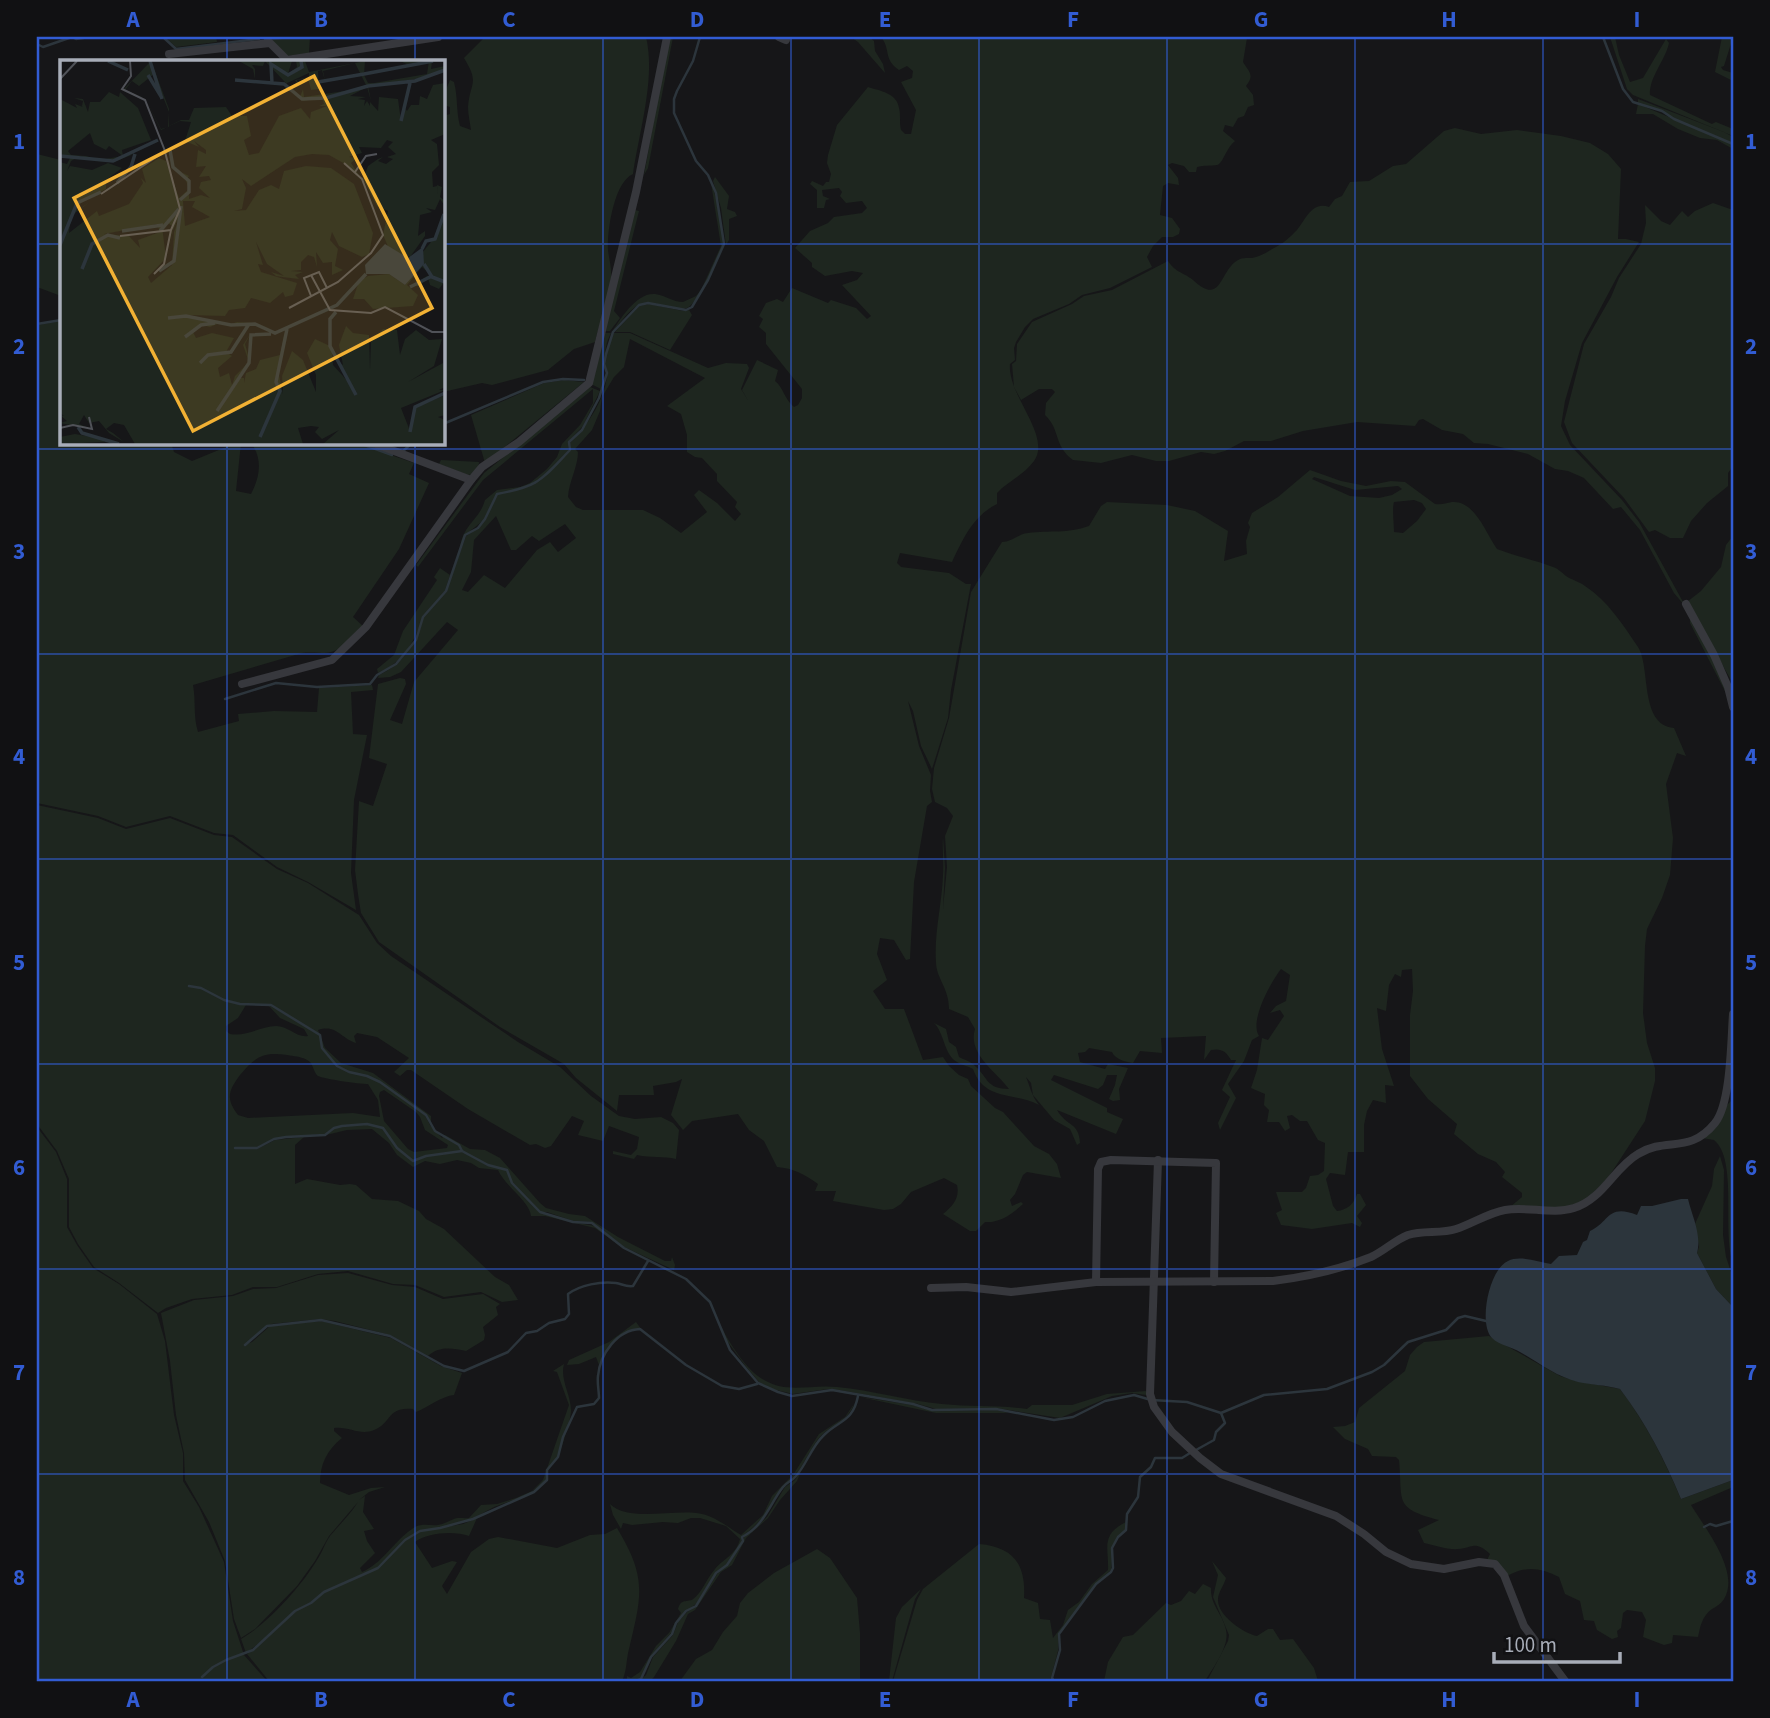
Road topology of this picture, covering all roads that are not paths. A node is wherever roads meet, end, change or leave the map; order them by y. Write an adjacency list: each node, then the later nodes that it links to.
1 (438, 37): 3 (street)
2 (667, 37): 5 (street)
3 (169, 54)
4 (376, 444): 5 (street)
5 (471, 480): 7 (street)
6 (1686, 604): 8 (street)
7 (242, 684)
8 (1730, 685): 9 (street)
9 (1733, 707)
10 (1733, 1014): 14 (street)
11 (1158, 1160): 12 (street); 13 (street); 14 (street)
12 (1153, 1281): 13 (street); 14 (street); 16 (street)
13 (1096, 1282): 15 (street)
14 (1214, 1282)
15 (931, 1288)
16 (1564, 1681)

